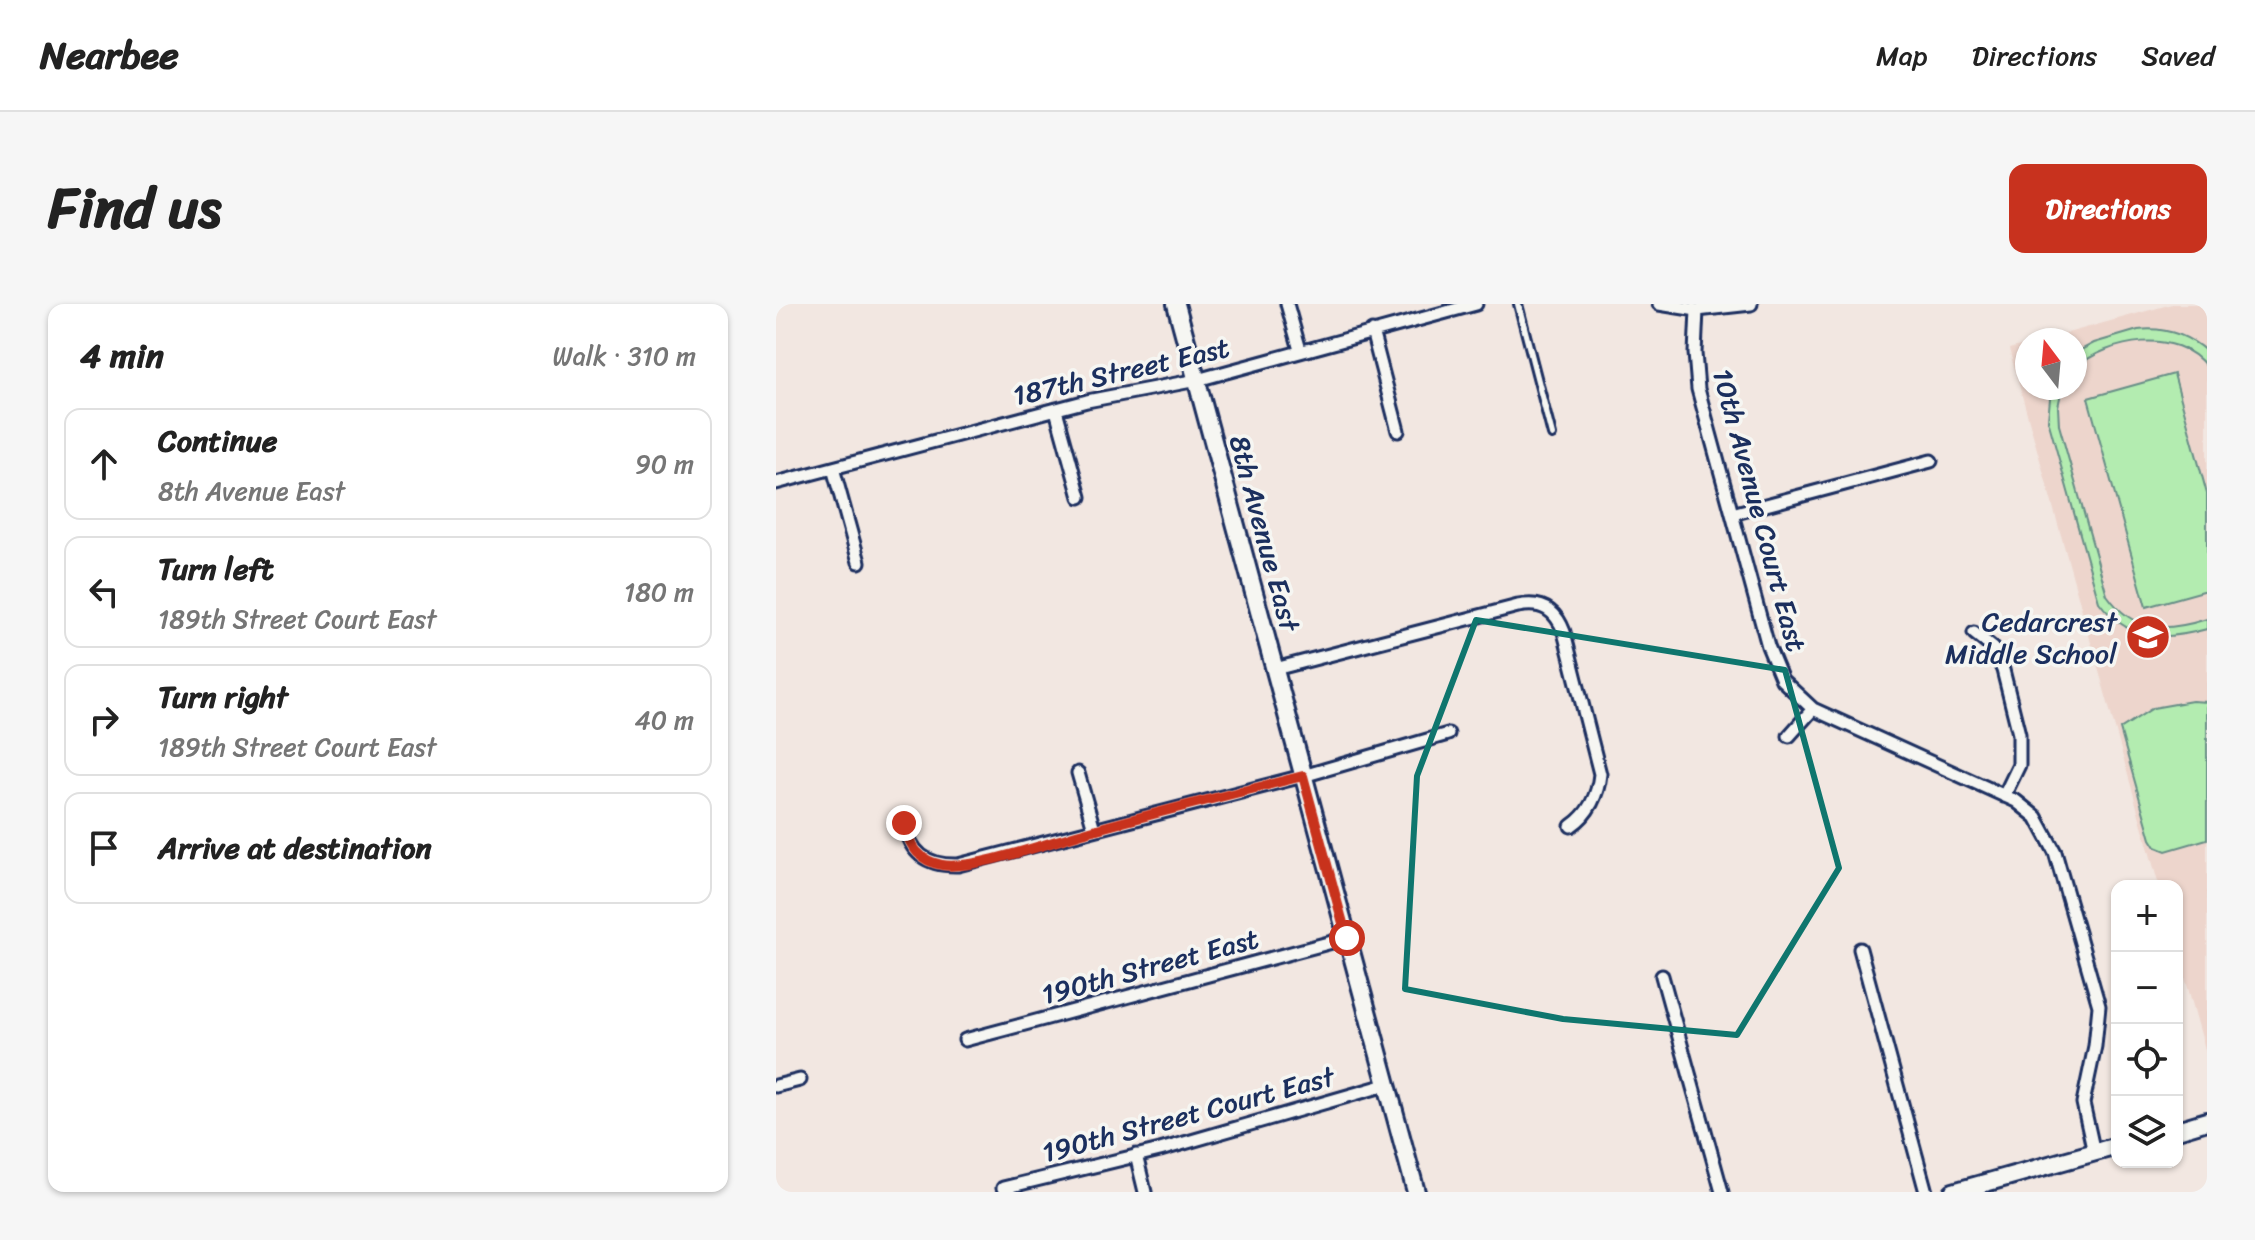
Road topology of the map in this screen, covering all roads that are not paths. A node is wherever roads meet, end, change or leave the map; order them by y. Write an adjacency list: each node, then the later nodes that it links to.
1 (1176, 304): 10 (street, 8th Avenue East)
2 (1287, 304): 9 (street)
3 (1518, 304): 13 (lane)
4 (1659, 304): 7 (street)
5 (1751, 304): 7 (street)
6 (1471, 305): 8 (street, 187th Street East)
7 (1697, 310): 18 (street, 10th Avenue Court East)
8 (1372, 331): 9 (street, 187th Street East); 12 (street)
9 (1300, 350): 10 (street, 187th Street East)
10 (1197, 380): 11 (street, 187th Street East); 21 (street, 8th Avenue East)
11 (1056, 410): 15 (street, 187th Street East); 17 (street)
12 (1398, 431)
13 (1552, 435)
14 (1931, 461): 18 (street)
15 (833, 468): 16 (street, 187th Street East); 19 (street)
16 (776, 483)
17 (1080, 497)
18 (1732, 514): 22 (street, 10th Avenue Court East)
19 (859, 562)
20 (1974, 633): 27 (street)
21 (1275, 669): 26 (street, 8th Avenue East); 29 (street)
22 (1813, 709): 24 (street); 27 (street, 10th Avenue Court East)
23 (1448, 734): 26 (street)
24 (1789, 736)
25 (1078, 773): 30 (street)
26 (1303, 776): 30 (street); 31 (street, 8th Avenue East)
27 (2004, 796): 41 (street, 10th Avenue Court East)
28 (904, 823): 30 (street)
29 (1571, 826)
30 (1094, 829)
31 (1347, 938): 34 (street, 190th Street East); 36 (street, 8th Avenue East)
32 (1860, 949): 47 (street)
33 (1662, 976): 46 (street)
34 (965, 1040)
35 (800, 1080): 37 (street)
36 (1386, 1085): 42 (street, 190th Street Court East); 45 (street, 8th Avenue East)
37 (776, 1086)
38 (2207, 1121): 39 (street)
39 (2183, 1128)
40 (2111, 1148): 41 (street)
41 (2094, 1153): 48 (street)
42 (1136, 1155): 43 (street, 190th Street Court East); 44 (street)
43 (1003, 1188)
44 (1145, 1192)
45 (1416, 1192)
46 (1722, 1192)
47 (1926, 1192)
48 (1953, 1192)

